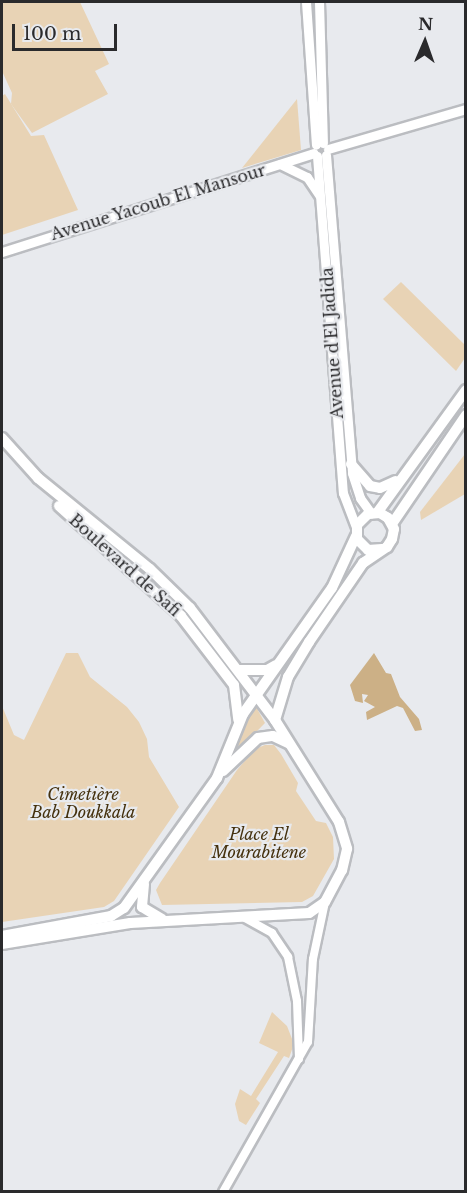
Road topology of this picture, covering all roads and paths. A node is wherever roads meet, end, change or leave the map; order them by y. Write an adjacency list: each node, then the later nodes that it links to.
1 (306, 2): 4 (main road)
2 (319, 2): 4 (main road)
3 (465, 109): 4 (main road, Avenue Yacoub El Mansour)
4 (321, 150): 5 (main road, Avenue Yacoub El Mansour); 6 (main road, Avenue d'El Jadida); 12 (main road, Avenue d'El Jadida)
5 (280, 164): 6 (main road); 7 (main road, Avenue Yacoub El Mansour)
6 (321, 197): 17 (main road, Avenue d'El Jadida)
7 (2, 252)
8 (465, 390): 13 (main road)
9 (465, 415): 16 (main road)
10 (2, 438): 14 (main road, Boulevard de Safi)
11 (2, 449): 14 (main road, Boulevard de Safi)
12 (351, 464): 13 (main road); 15 (main road, Avenue d'El Jadida)
13 (399, 480): 15 (main road)
14 (64, 505): 19 (main road, Boulevard de Safi)
15 (374, 513): 16 (main road); 17 (main road)
16 (392, 524): 18 (main road)
17 (356, 531): 18 (main road); 22 (main road)
18 (382, 549): 25 (main road)
19 (146, 573): 20 (main road, Boulevard de Safi); 21 (main road, Boulevard de Safi)
20 (190, 608): 21 (main road); 23 (main road, Boulevard de Safi)
21 (181, 616): 26 (main road, Boulevard de Safi)
22 (279, 664): 23 (main road); 24 (main road)
23 (238, 670): 24 (main road, Boulevard de Safi)
24 (257, 693): 25 (main road, Boulevard de Safi); 26 (main road)
25 (275, 720): 27 (main road, Boulevard de Safi)
26 (238, 726): 28 (main road)
27 (291, 745): 28 (main road); 30 (main road, Boulevard de Safi)
28 (217, 778): 29 (main road)
29 (146, 878): 32 (main road); 33 (main road)
30 (325, 902): 31 (main road); 35 (street)
31 (245, 918): 32 (main road); 35 (street)
32 (167, 921): 34 (main road)
33 (2, 936)
34 (2, 944)
35 (299, 1062): 36 (street)
36 (223, 1191)

